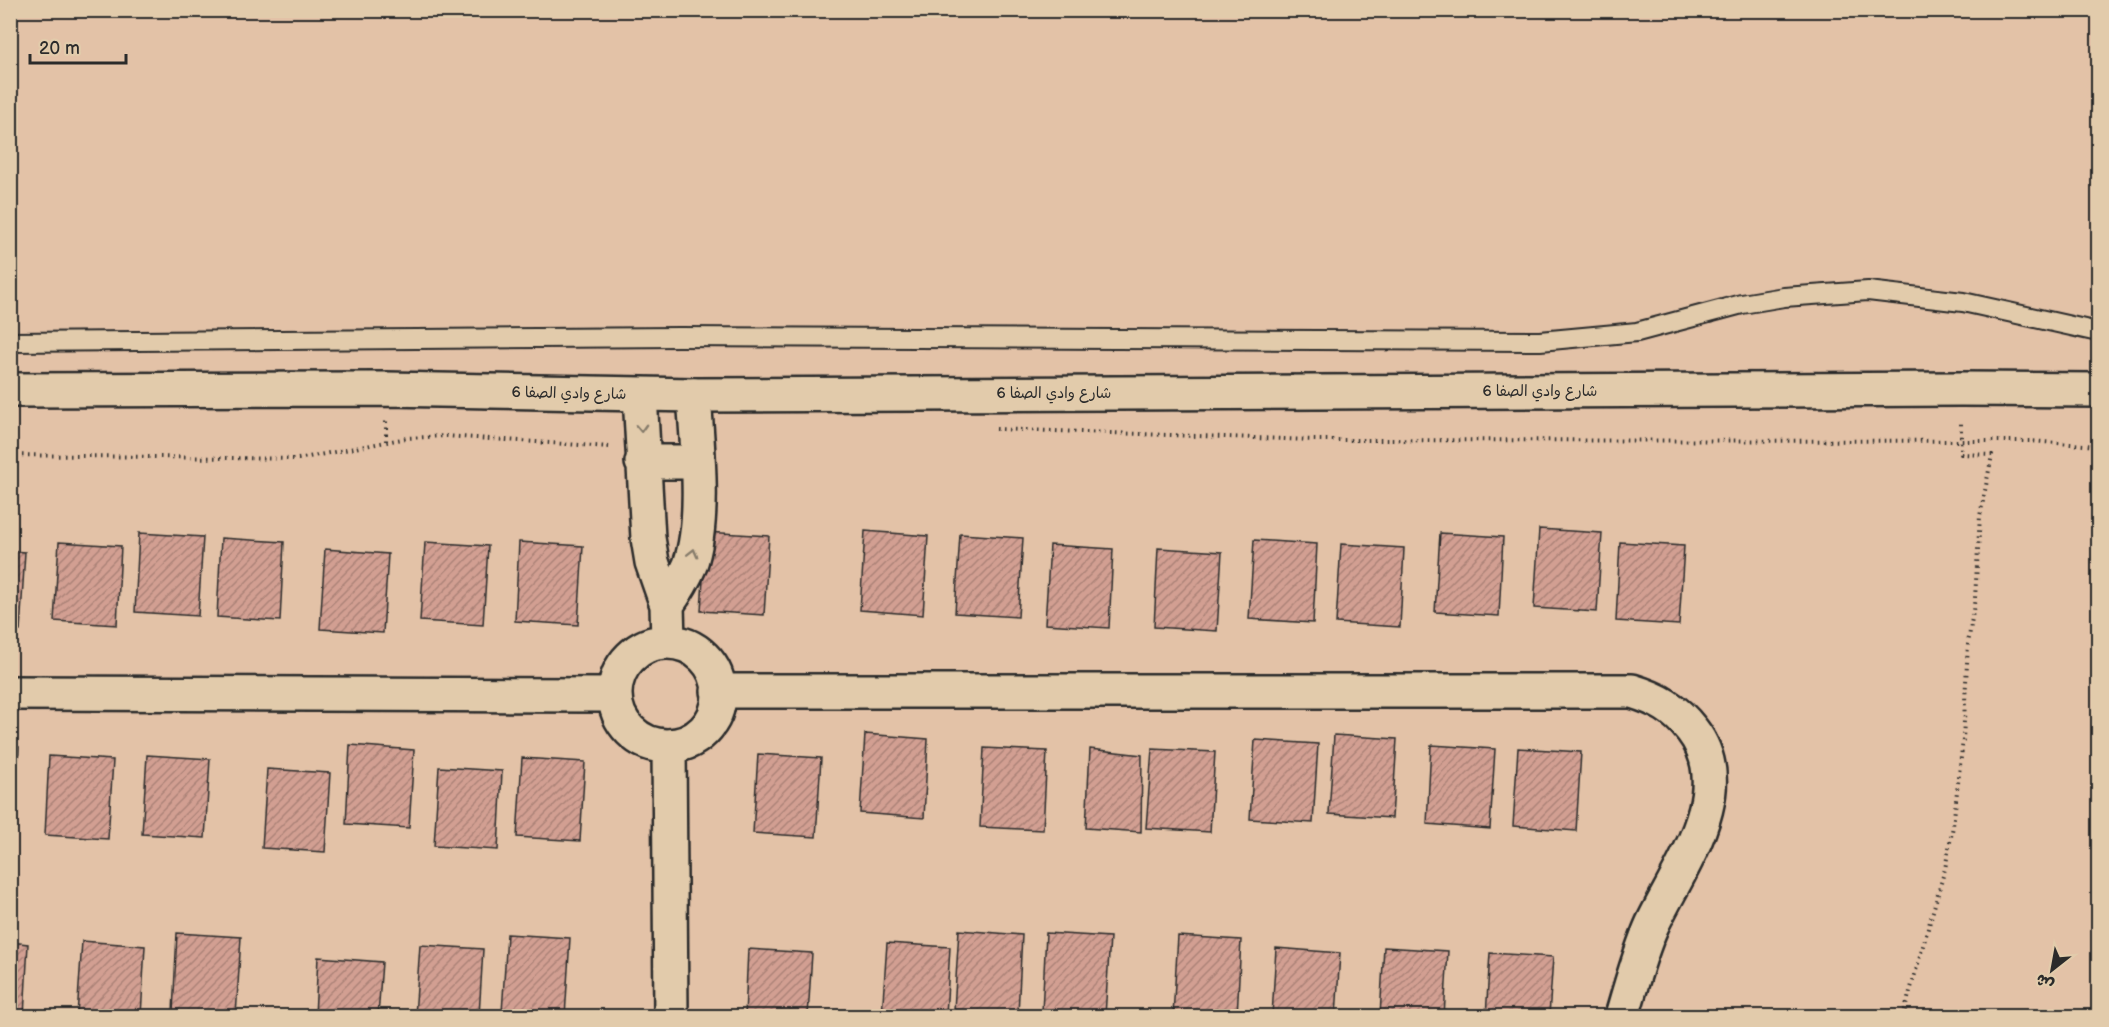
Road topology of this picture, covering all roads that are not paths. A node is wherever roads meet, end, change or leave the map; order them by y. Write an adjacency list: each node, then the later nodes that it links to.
1 (2098, 332): 2 (lane)
2 (10, 342)
3 (10, 390): 5 (street, شارع وادي الصفا 6)
4 (2098, 390): 6 (street, شارع وادي الصفا 6)
5 (640, 394): 6 (street, شارع وادي الصفا 6); 7 (street, one-way to 7)
6 (694, 395): 8 (street)
7 (642, 456): 8 (street); 9 (street)
8 (697, 462): 9 (street, one-way to 8)
9 (667, 605): 10 (street)
10 (668, 642): 11 (street); 13 (street)
11 (718, 691): 14 (street); 16 (street)
12 (10, 693): 13 (street)
13 (614, 695): 14 (street)
14 (669, 746): 15 (street)
15 (671, 1017)
16 (1622, 1017)

